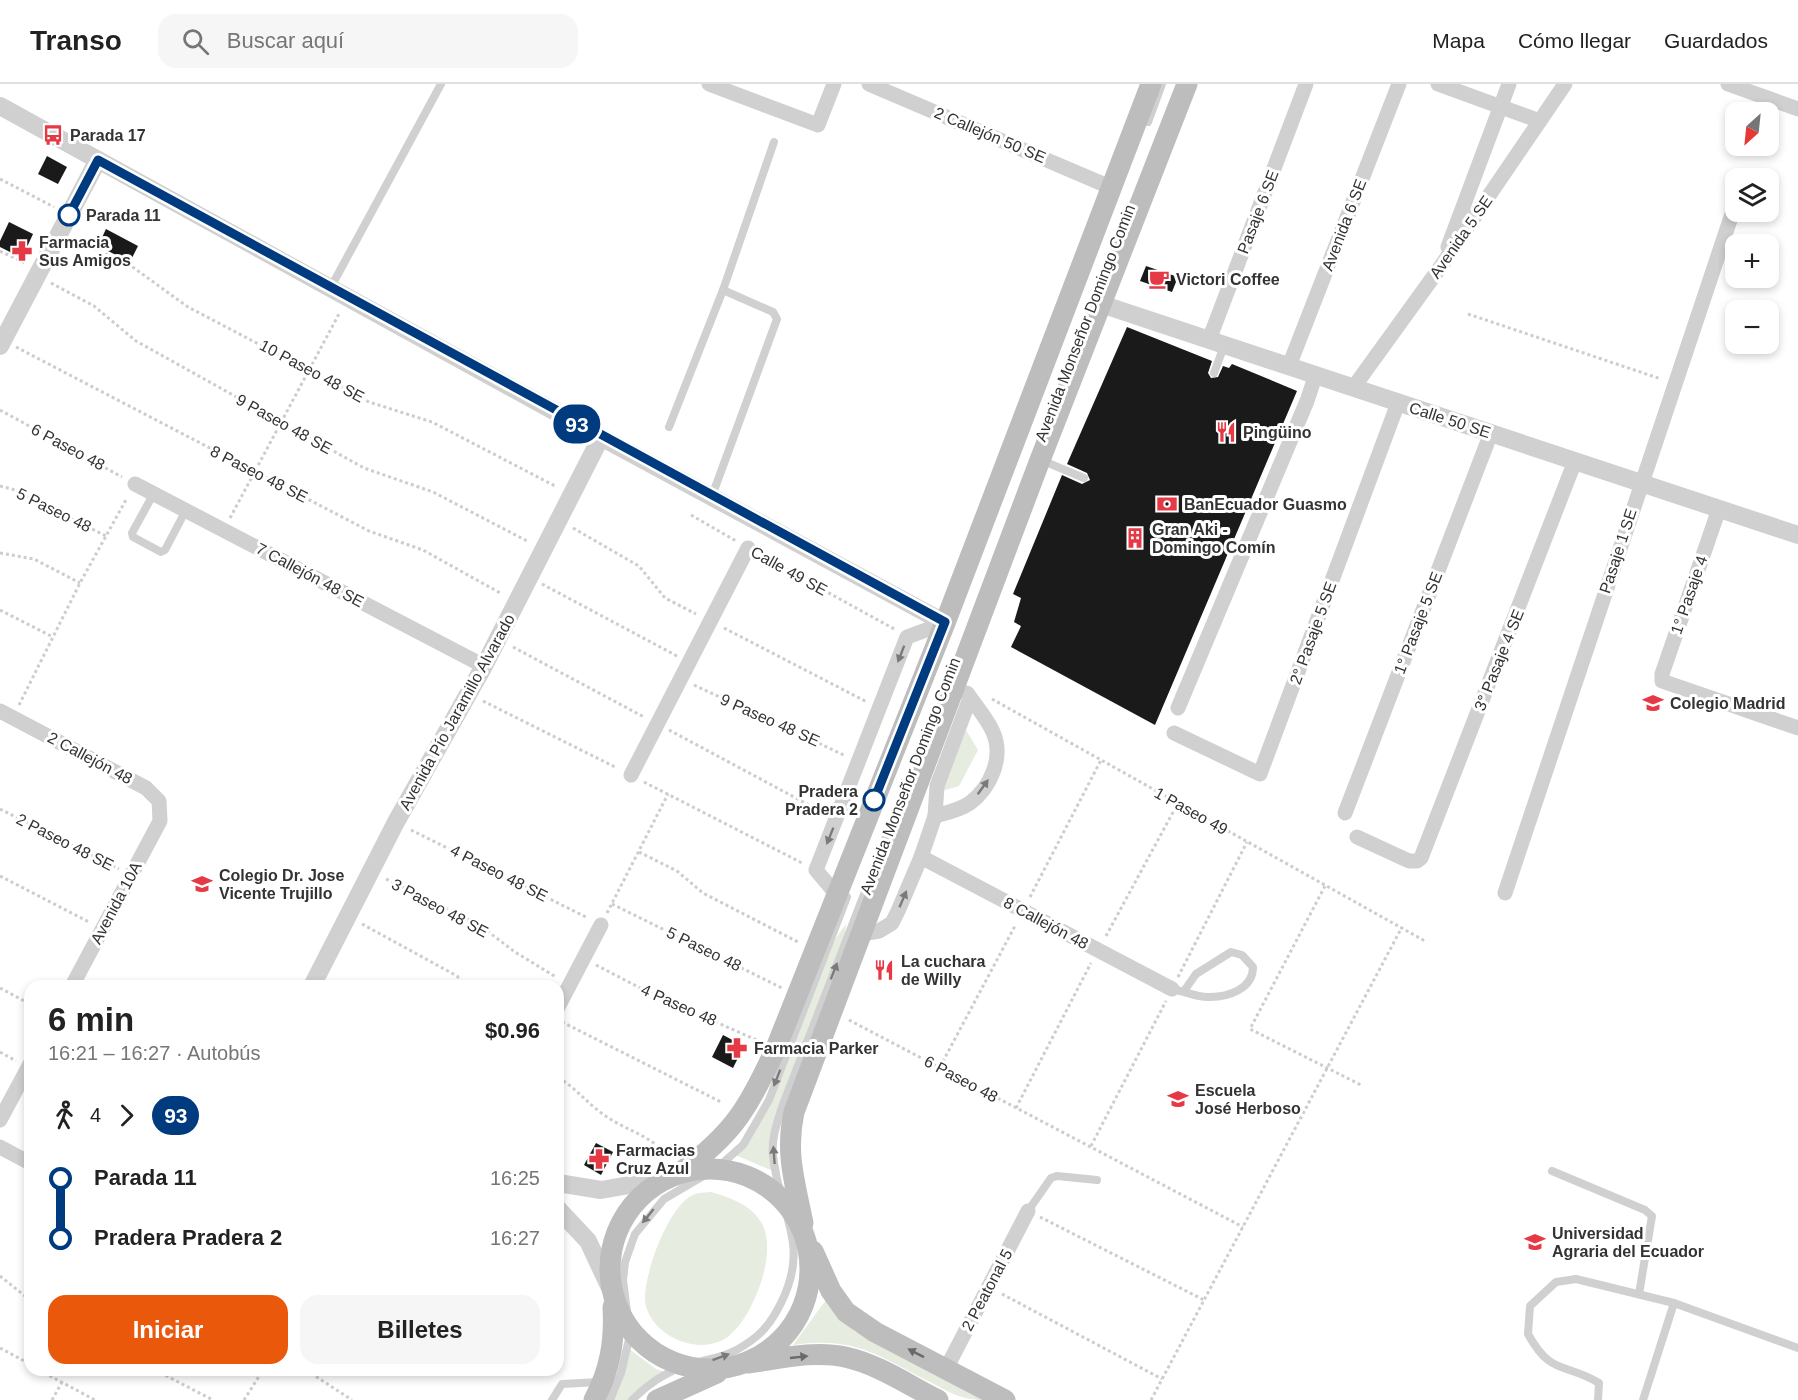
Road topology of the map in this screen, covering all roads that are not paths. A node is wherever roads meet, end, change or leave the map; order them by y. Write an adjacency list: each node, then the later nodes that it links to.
1 (441, 84): 25 (lane)
2 (709, 84): 3 (street)
3 (834, 84)
4 (869, 84): 22 (street, 2 Callejón 50 SE)
5 (1151, 84): 22 (main road, Avenida Monseñor Domingo Comin)
6 (1162, 84): 19 (lane)
7 (1178, 84): 52 (lane, Avenida Monseñor Domingo Comin)
8 (1187, 84): 28 (main road, Avenida Monseñor Domingo Comin)
9 (1306, 84): 29 (street, Pasaje 6 SE)
10 (1399, 84): 31 (street, Avenida 6 SE)
11 (1438, 84): 16 (street)
12 (1509, 84): 16 (street)
13 (1565, 84): 18 (street, Avenida 5 SE)
14 (1728, 84): 17 (street)
15 (0, 106): 21 (street, Calle 49 SE)
16 (1500, 106): 18 (street); 24 (street)
17 (1798, 109)
18 (1540, 121): 24 (street, Avenida 5 SE)
19 (1145, 128)
20 (774, 142): 26 (lane)
21 (98, 160): 25 (street, Calle 49 SE); 30 (street)
22 (1110, 187): 50 (main road, Avenida Monseñor Domingo Comin)
23 (1729, 222): 42 (street, Pasaje 1 SE)
24 (1439, 269): 34 (street, Avenida 5 SE)
25 (330, 288): 38 (street, Calle 49 SE)
26 (723, 290): 36 (lane); 45 (lane)
27 (1081, 295): 60 (lane, Avenida Monseñor Domingo Comin)
28 (1101, 304): 29 (street, Calle 50 SE); 39 (main road, Avenida Monseñor Domingo Comin)
29 (1217, 342): 31 (street, Calle 50 SE); 32 (lane)
30 (1, 343)
31 (1289, 366): 33 (street, Calle 50 SE)
32 (1214, 373)
33 (1316, 374): 34 (street, Calle 50 SE); 54 (street)
34 (1353, 388): 35 (street, Calle 50 SE)
35 (1398, 403): 37 (street, Calle 50 SE); 57 (street, 2° Pasaje 5 SE)
36 (669, 427)
37 (1491, 433): 40 (street, Calle 50 SE); 61 (street, 1° Pasaje 5 SE)
38 (601, 437): 45 (street, Calle 49 SE); 51 (street, Avenida Pío Jaramillo Alvarado)
39 (1040, 460): 41 (lane); 52 (main road, Avenida Monseñor Domingo Comin)
40 (1575, 461): 42 (street, Calle 50 SE); 64 (street, 3° Pasaje 4 SE)
41 (1084, 478)
42 (1641, 483): 46 (street, Calle 50 SE); 67 (street, Pasaje 1 SE)
43 (135, 484): 44 (street, 7 Callejón 48 SE)
44 (154, 493): 47 (street, 7 Callejón 48 SE); 47 (lane)
45 (712, 497): 50 (street, Calle 49 SE)
46 (1719, 509): 48 (street, Calle 50 SE); 56 (street, 1° Pasaje 4)
47 (186, 510): 51 (street, 7 Callejón 48 SE)
48 (1798, 535)
49 (748, 548): 59 (street)
50 (945, 622): 66 (main road, Avenida Monseñor Domingo Comin); 66 (street, Avenida Monseñor Domingo Comin, one-way to 66)
51 (484, 666): 71 (street, Avenida Pío Jaramillo Alvarado)
52 (953, 678): 53 (street, Avenida Monseñor Domingo Comin); 69 (main road, Avenida Monseñor Domingo Comin)
53 (970, 698): 62 (street, Avenida Monseñor Domingo Comin); 62 (street, Avenida Monseñor Domingo Comin, one-way to 53)
54 (1178, 708)
55 (6, 714): 63 (street, 2 Callejón 48)
56 (1798, 728)
57 (1174, 733)
58 (915, 763): 83 (lane, Avenida Monseñor Domingo Comin, one-way to 58)
59 (631, 775)
60 (880, 812)
61 (1345, 813)
62 (934, 816): 65 (street, Avenida Monseñor Domingo Comin)
63 (160, 821): 70 (street, Avenida 10A)
64 (1357, 837)
65 (921, 857): 69 (street, Avenida Monseñor Domingo Comin, one-way to 65); 72 (street, 8 Callejón 48)
66 (844, 892): 78 (lane, Avenida Monseñor Domingo Comin, one-way to 78); 80 (main road, Avenida Monseñor Domingo Comin)
67 (1505, 893)
68 (601, 925): 73 (street)
69 (862, 934): 86 (main road, Avenida Monseñor Domingo Comin)
70 (75, 980)
71 (315, 980)
72 (1178, 990): 72 (lane)
73 (564, 996)
74 (24, 1075): 75 (street)
75 (0, 1120)
76 (0, 1147): 77 (street)
77 (24, 1160)
78 (717, 1168): 80 (main road); 83 (main road); 91 (lane, Avenida Monseñor Domingo Comin, one-way to 91)
79 (1552, 1171): 88 (lane)
80 (675, 1175): 82 (street); 89 (main road, Avenida Monseñor Domingo Comin)
81 (1097, 1180): 84 (lane)
82 (564, 1184)
83 (781, 1195): 86 (main road); 94 (lane, Avenida Monseñor Domingo Comin, one-way to 83)
84 (1028, 1211): 95 (street, 2 Peatonal 5)
85 (564, 1215): 89 (street)
86 (803, 1223): 87 (main road, Avenida Monseñor Domingo Comin)
87 (810, 1246): 93 (main road); 95 (main road, one-way to 87)
88 (1639, 1294): 90 (lane); 102 (lane)
89 (611, 1296): 91 (main road); 96 (main road)
90 (1674, 1303): 92 (lane); 103 (lane)
91 (630, 1335): 94 (main road); 96 (lane, Avenida Monseñor Domingo Comin)
92 (1798, 1348)
93 (735, 1366): 94 (main road); 99 (main road); 100 (main road, one-way to 100)
94 (681, 1367): 98 (lane, Avenida Monseñor Domingo Comin)
95 (946, 1369): 101 (main road)
96 (603, 1394): 97 (lane)
97 (552, 1400)
98 (632, 1400)
99 (657, 1400)
100 (938, 1400)
101 (1005, 1400)
102 (1598, 1400)
103 (1644, 1400)

